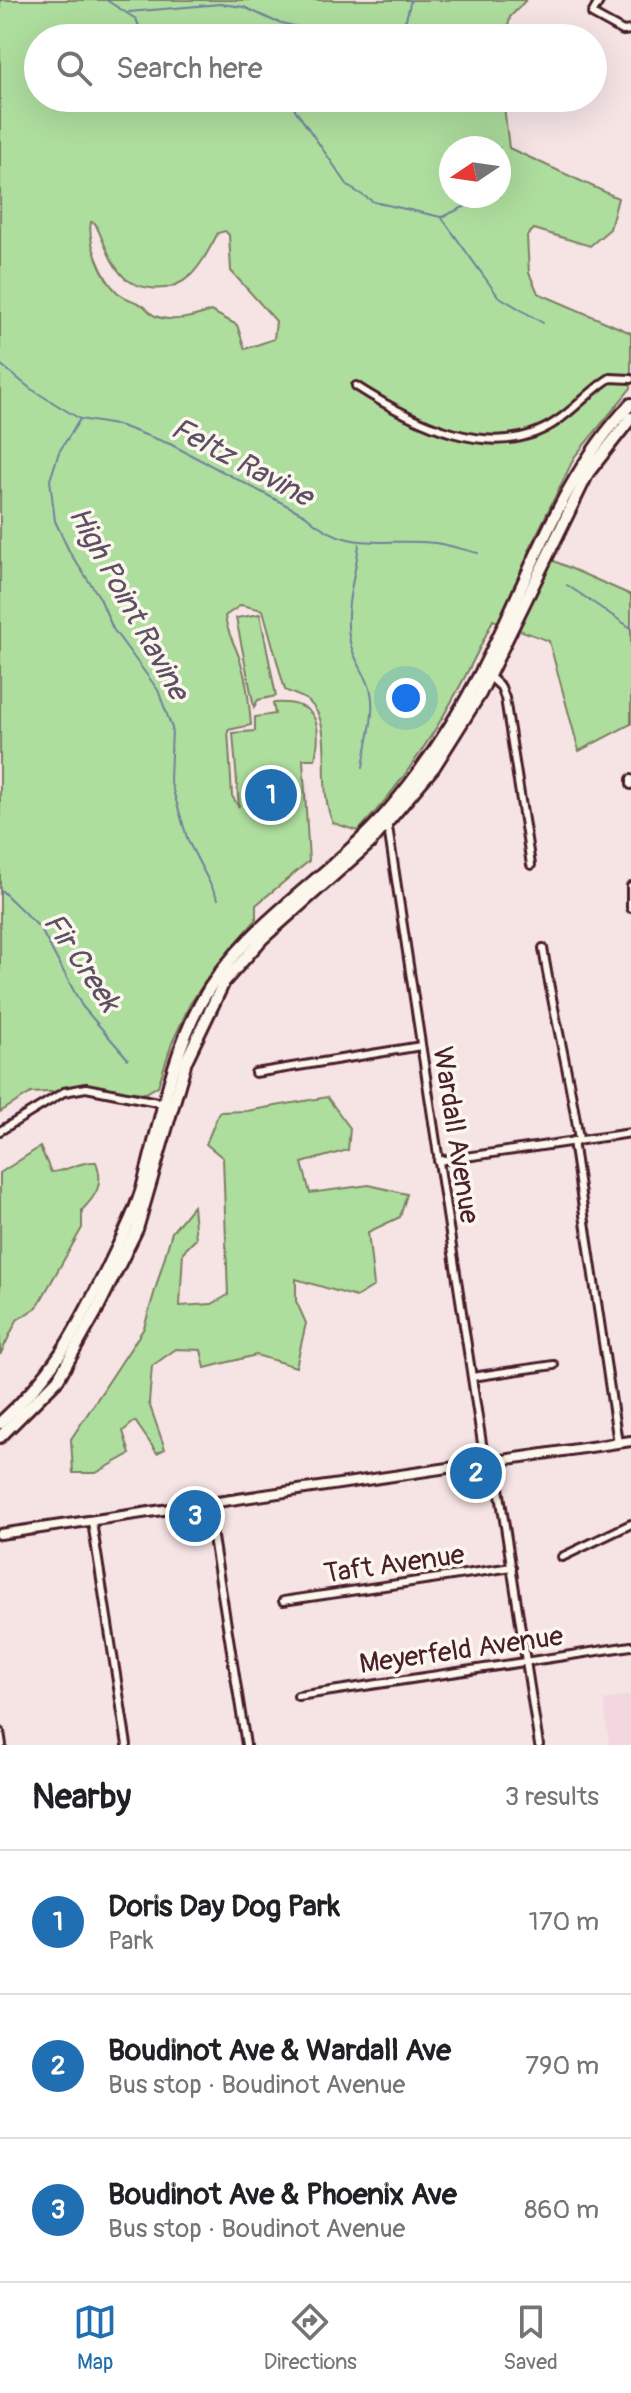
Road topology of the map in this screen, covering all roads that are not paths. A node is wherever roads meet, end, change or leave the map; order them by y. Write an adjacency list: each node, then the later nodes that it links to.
1 (600, 0): 2 (street)
2 (631, 30)
3 (631, 379): 4 (street)
4 (356, 386)
5 (631, 404): 7 (main road)
6 (631, 418): 7 (main road)
7 (486, 673): 8 (main road); 9 (street)
8 (386, 819): 13 (street, Wardall Avenue); 15 (main road)
9 (531, 865)
10 (631, 886): 11 (street)
11 (631, 908)
12 (543, 948): 18 (street)
13 (421, 1046): 14 (street); 19 (street, Wardall Avenue)
14 (255, 1073)
15 (169, 1105): 16 (street); 22 (main road); 23 (main road)
16 (0, 1131)
17 (631, 1133): 18 (street)
18 (576, 1141): 19 (street); 25 (street)
19 (438, 1161): 21 (street, Wardall Avenue)
20 (554, 1365): 21 (street)
21 (472, 1377): 27 (street, Wardall Avenue)
22 (0, 1423)
23 (0, 1437)
24 (631, 1441): 25 (street)
25 (618, 1443): 26 (street)
26 (495, 1462): 27 (street); 33 (street)
27 (485, 1463): 28 (street)
28 (208, 1506): 29 (street); 41 (street)
29 (92, 1522): 31 (street); 40 (street)
30 (631, 1524): 32 (street)
31 (0, 1534)
32 (562, 1557)
33 (512, 1567): 34 (street, Taft Avenue); 36 (street)
34 (283, 1601)
35 (631, 1646): 36 (street, Meyerfeld Avenue)
36 (527, 1662): 37 (street, Meyerfeld Avenue); 42 (street)
37 (298, 1696)
38 (0, 1732): 39 (street)
39 (2, 1745)
40 (127, 1745)
41 (246, 1745)
42 (539, 1745)

